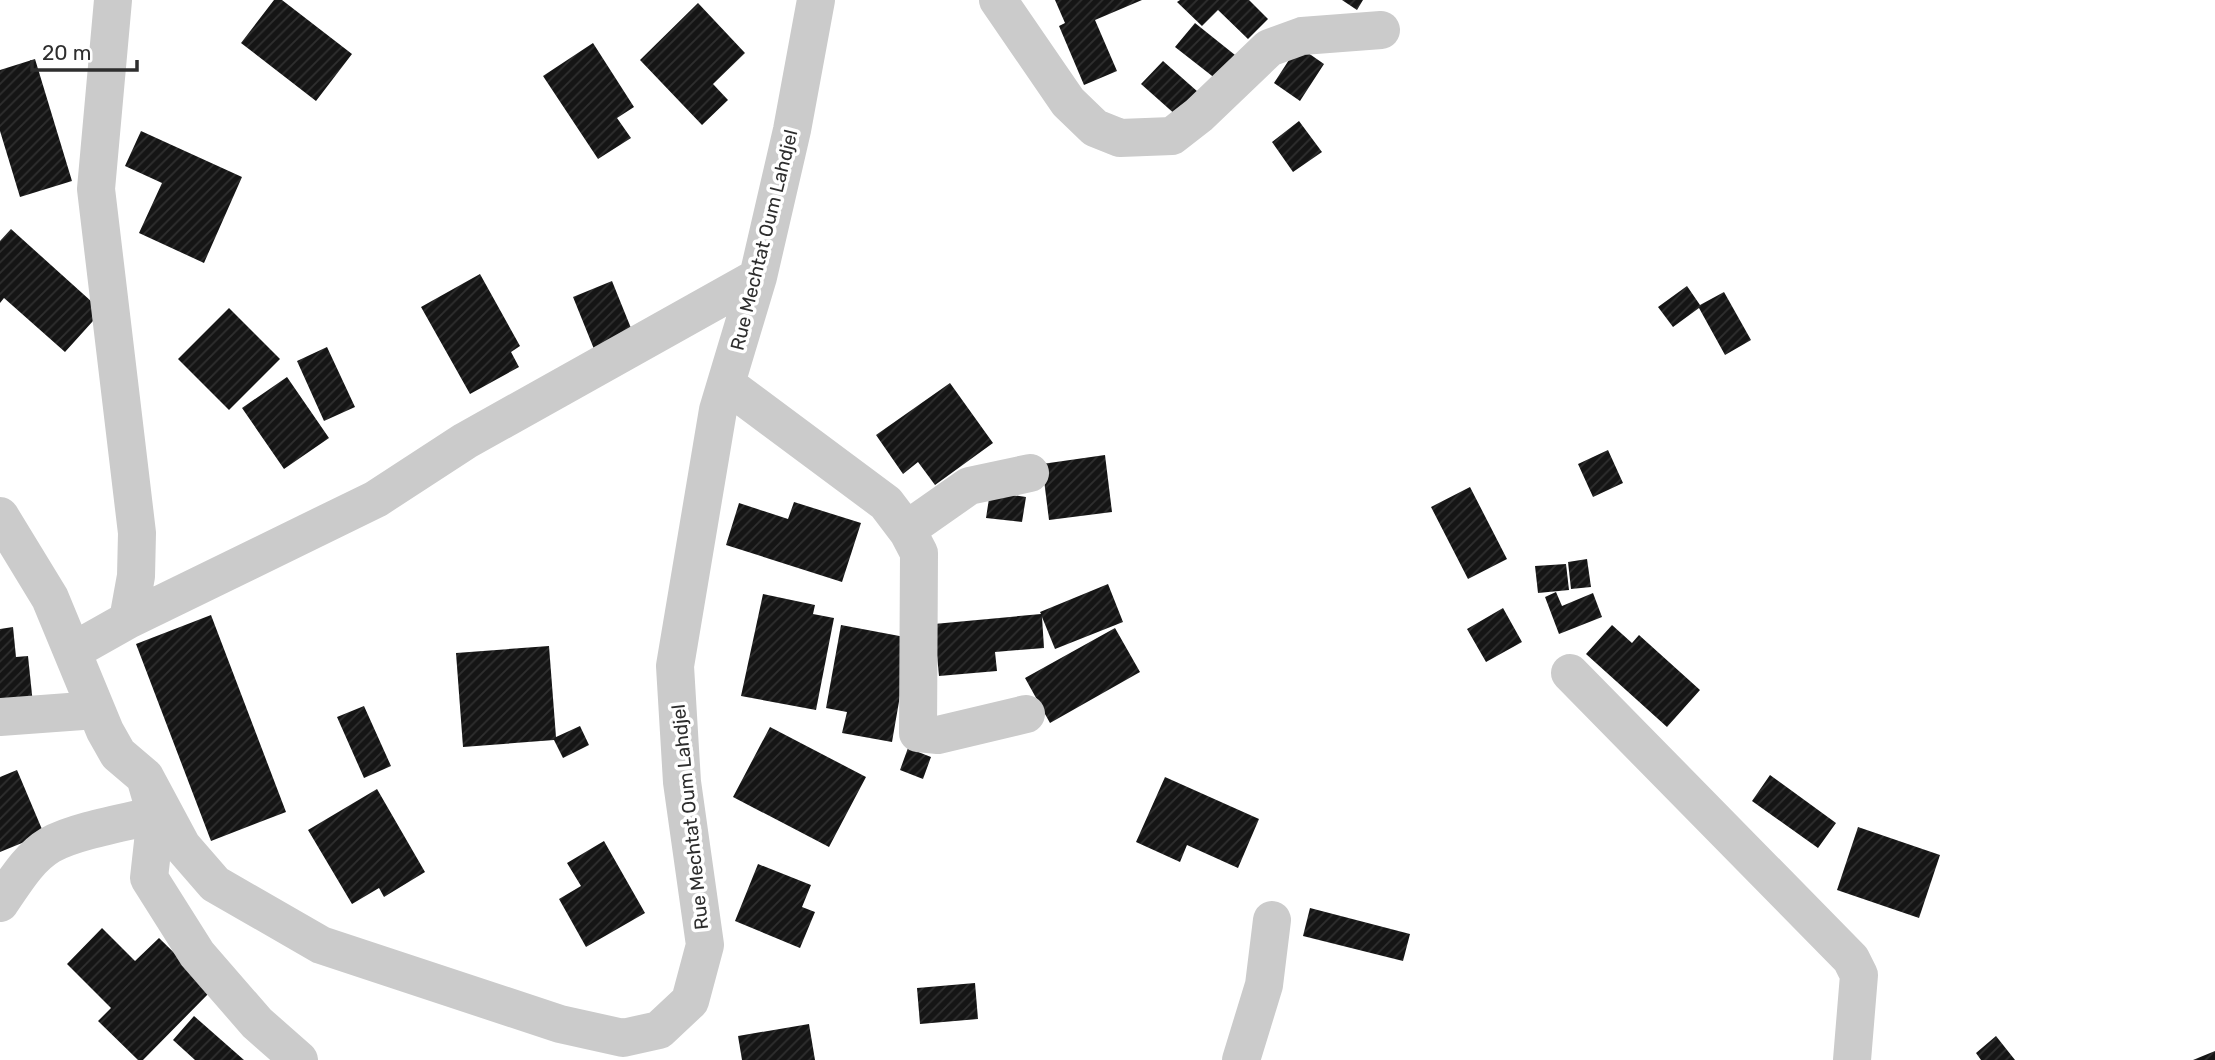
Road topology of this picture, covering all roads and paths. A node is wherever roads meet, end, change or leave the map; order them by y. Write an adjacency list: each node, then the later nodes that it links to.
1 (113, 0): 10 (street)
2 (816, 0): 5 (street, Rue Mechtat Oum Lahdjel)
3 (998, 0): 4 (street)
4 (1381, 30)
5 (758, 277): 6 (street, Rue Mechtat Oum Lahdjel); 10 (street)
6 (726, 384): 9 (street); 16 (street, Rue Mechtat Oum Lahdjel)
7 (1030, 473): 9 (street)
8 (0, 516): 11 (street)
9 (908, 531): 14 (street)
10 (128, 620): 11 (street)
11 (73, 651): 13 (street)
12 (1570, 673): 22 (street)
13 (96, 710): 15 (street); 16 (street)
14 (1026, 714)
15 (0, 717)
16 (145, 777): 17 (street)
17 (156, 815): 18 (street); 20 (street)
18 (0, 903)
19 (1272, 920): 21 (street)
20 (299, 1060)
21 (1241, 1060)
22 (1852, 1060)

